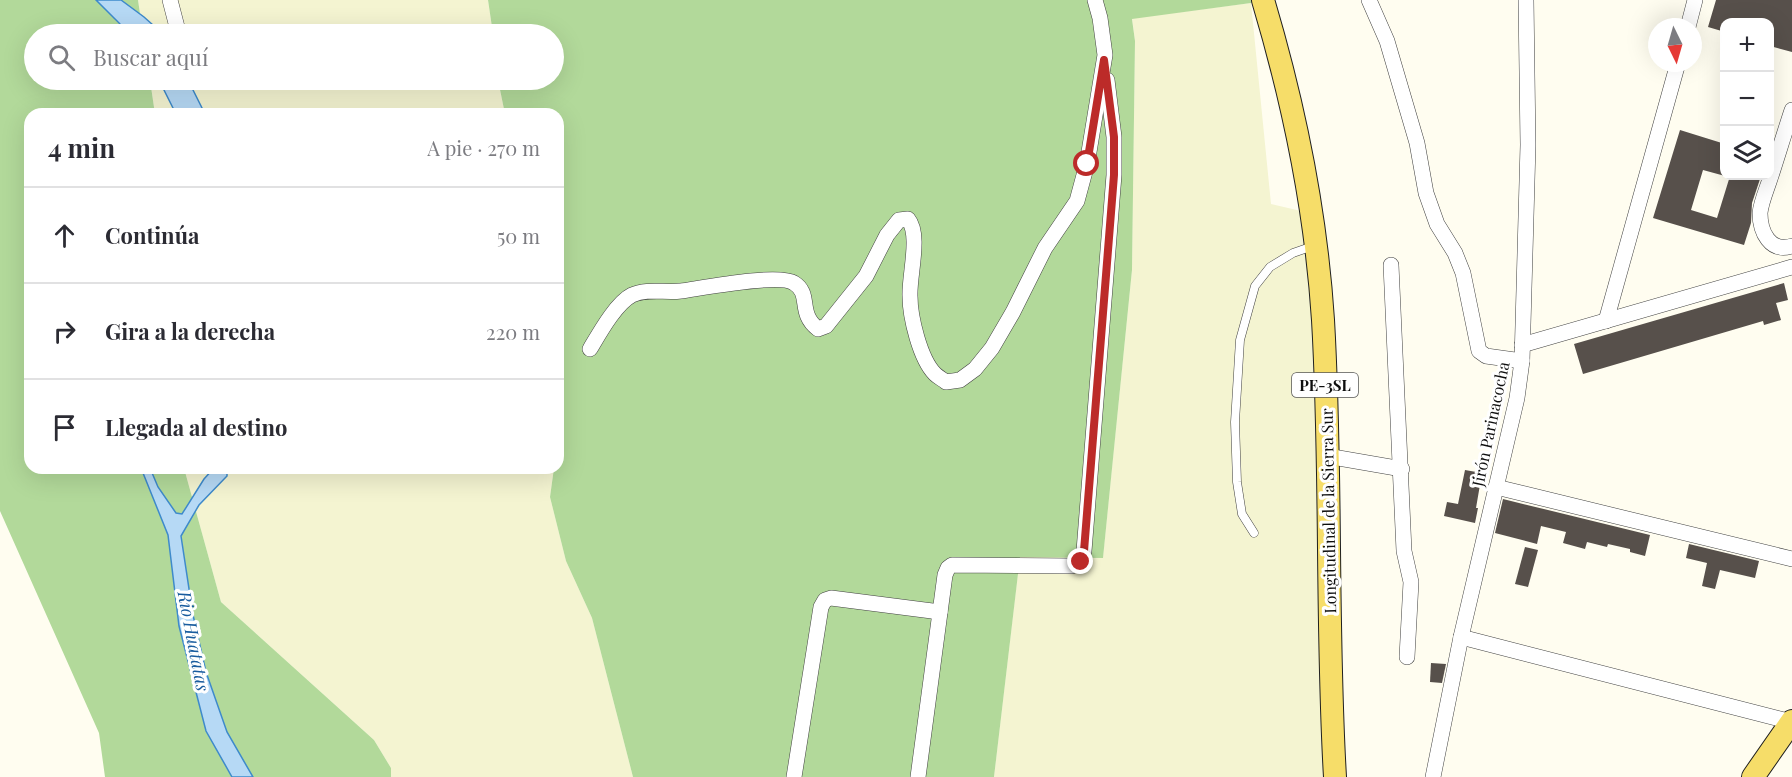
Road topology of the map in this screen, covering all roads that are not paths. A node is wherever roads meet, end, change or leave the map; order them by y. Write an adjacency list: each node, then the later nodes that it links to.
1 (170, 0): 8 (street)
2 (1095, 0): 9 (street)
3 (1263, 0): 12 (main road, Longitudinal de la Sierra Sur / PE-3SL)
4 (1369, 0): 18 (street)
5 (1526, 0): 18 (street, Jirón Parinacocha)
6 (1695, 0): 7 (street)
7 (1690, 18)
8 (176, 24)
9 (1104, 60): 17 (street); 24 (street)
10 (1675, 72): 16 (street)
11 (1792, 110): 13 (street)
12 (1315, 245): 19 (main road, Longitudinal de la Sierra Sur / PE-3SL); 22 (lane)
13 (1792, 246)
14 (1391, 265): 20 (street)
15 (1792, 267): 16 (street)
16 (1606, 321): 18 (street)
17 (590, 349)
18 (1522, 353): 21 (street, Jirón Parinacocha)
19 (1327, 456): 20 (street); 30 (main road, Longitudinal de la Sierra Sur / PE-3SL)
20 (1402, 469): 26 (street)
21 (1496, 487): 23 (street); 25 (street, Jirón Parinacocha)
22 (1254, 532)
23 (1792, 559)
24 (940, 612): 28 (street); 29 (street)
25 (1461, 638): 27 (street); 31 (street, Jirón Parinacocha)
26 (1407, 657)
27 (1792, 721): 32 (main road)
28 (794, 777)
29 (918, 777)
30 (1335, 777)
31 (1433, 777)
32 (1753, 777)

